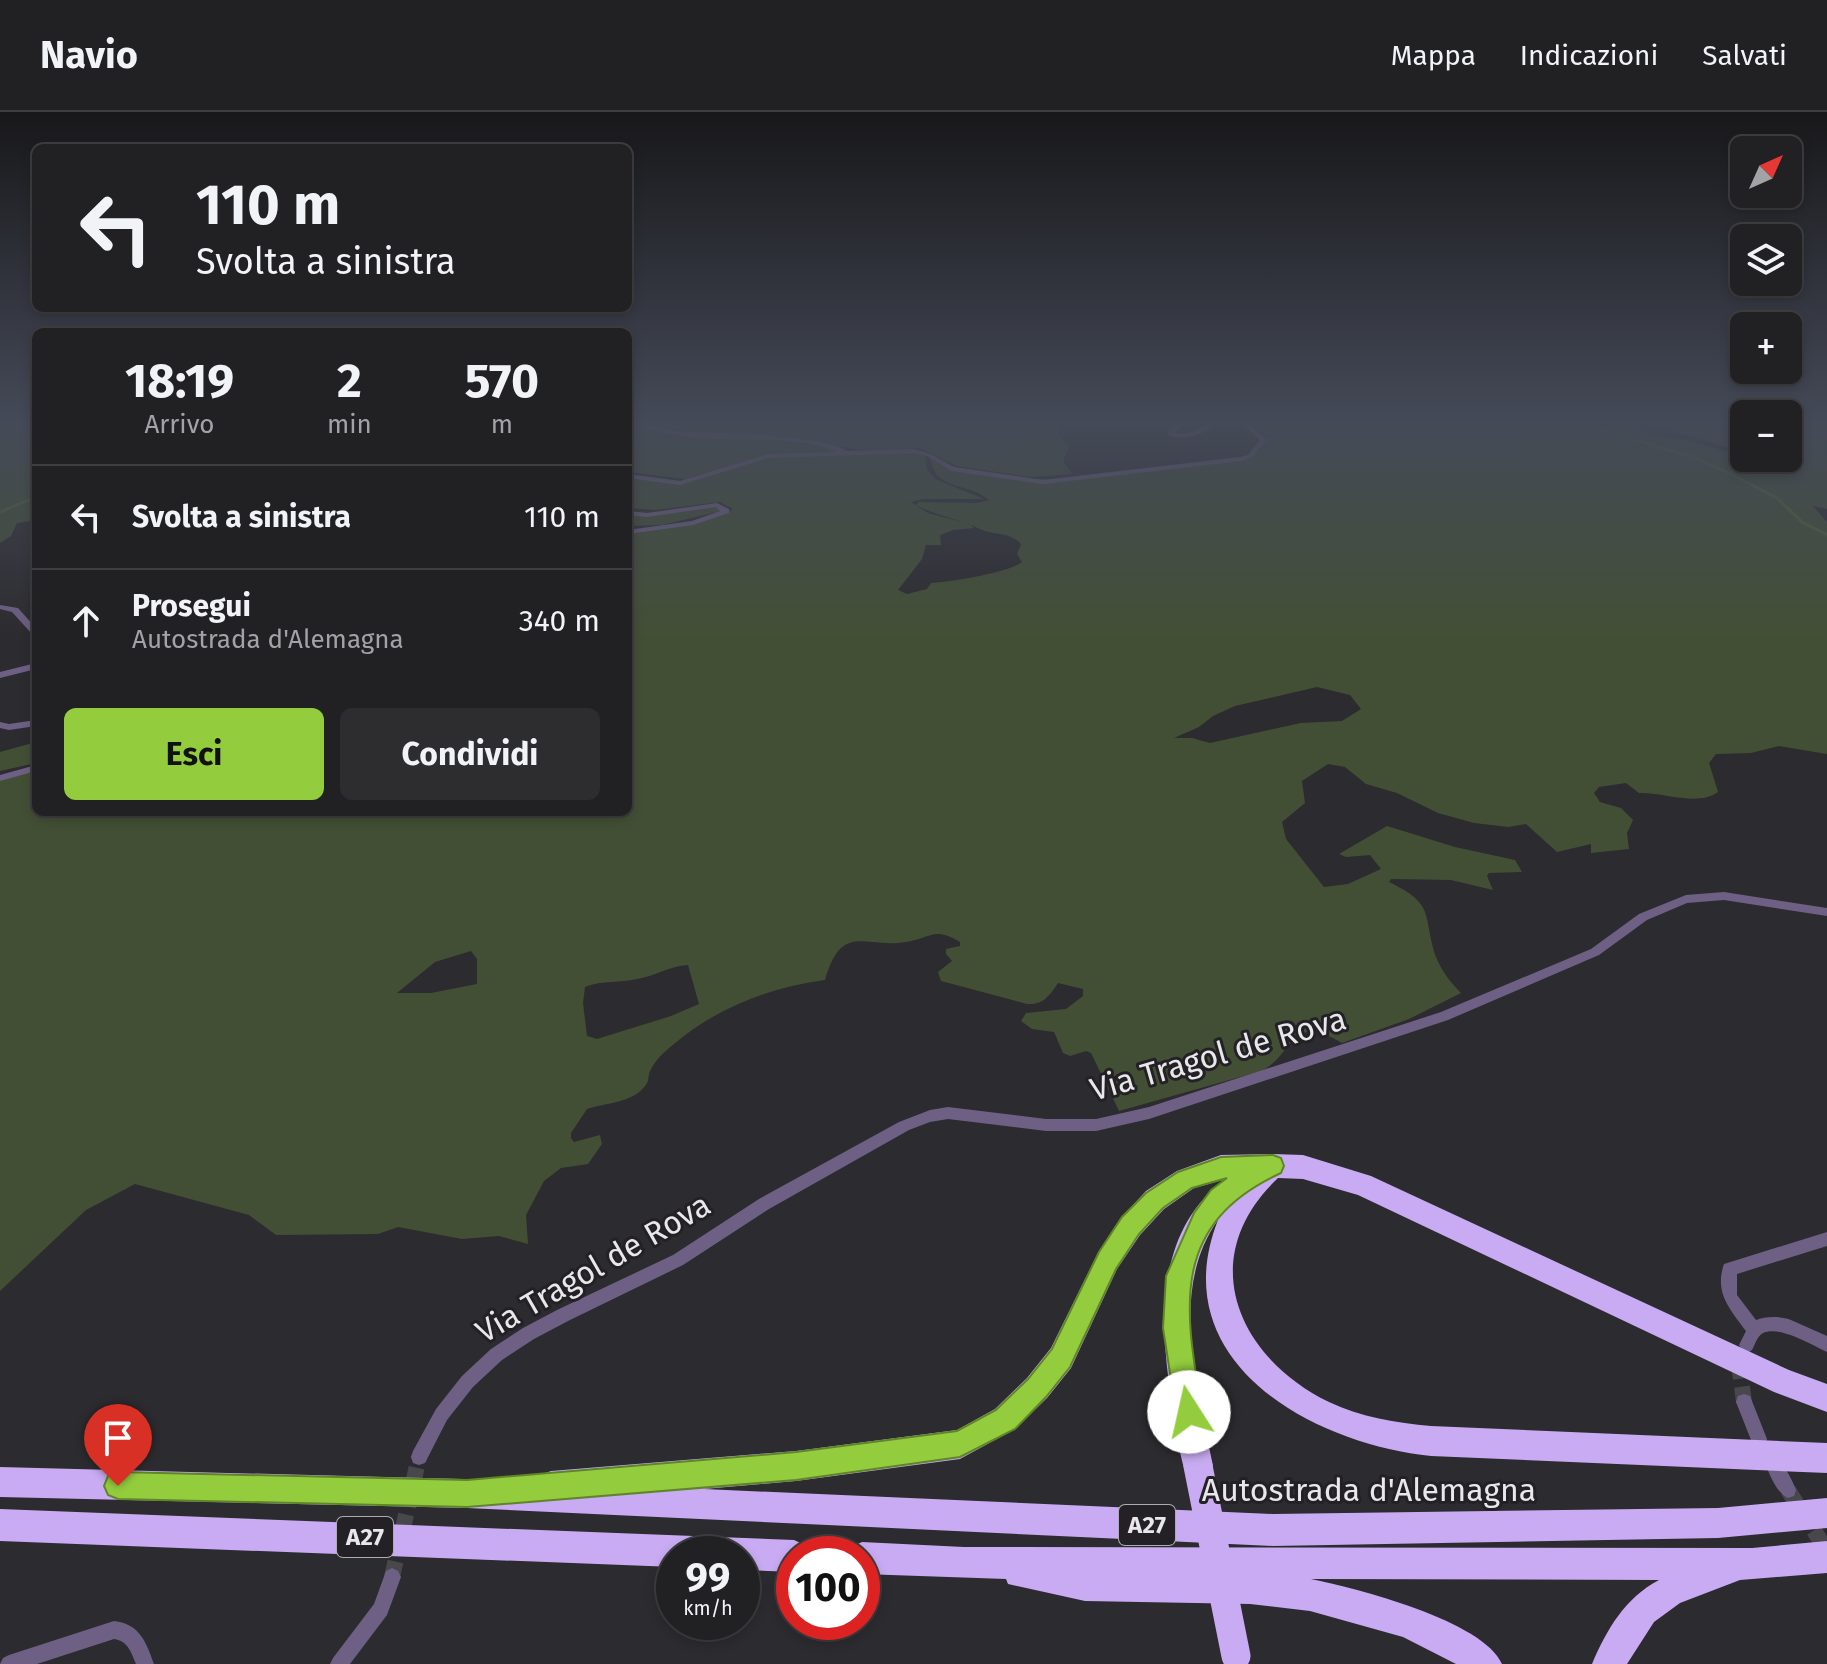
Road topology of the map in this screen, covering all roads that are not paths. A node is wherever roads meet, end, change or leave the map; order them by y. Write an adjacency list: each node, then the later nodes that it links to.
1 (632, 513): 2 (street)
2 (632, 531)
3 (2, 607): 4 (street)
4 (32, 629)
5 (32, 667): 6 (street)
6 (0, 675)
7 (32, 724): 8 (street)
8 (0, 725)
9 (32, 769): 10 (street)
10 (0, 778)
11 (1827, 912): 18 (street, Via Tragol de Rova)
12 (1273, 1166): 15 (highway, A27); 19 (highway); 23 (highway, A27); 32 (highway, A27, bridge)
13 (1827, 1239): 14 (street)
14 (1827, 1344)
15 (1827, 1398)
16 (1744, 1402): 17 (street)
17 (1759, 1439)
18 (419, 1457)
19 (1827, 1458)
20 (1775, 1468): 22 (street)
21 (0, 1482): 23 (highway, Autostrada d'Alemagna / A27)
22 (1788, 1490)
23 (467, 1493): 24 (highway, Autostrada d'Alemagna / A27)
24 (1827, 1513)
25 (0, 1525): 26 (highway, A27)
26 (776, 1555)
27 (1827, 1557): 30 (highway, A27)
28 (880, 1559): 29 (highway, A27)
29 (964, 1563): 30 (highway, A27); 36 (highway, A27)
30 (1752, 1564): 37 (highway, A27)
31 (392, 1577): 35 (street)
32 (1238, 1660)
33 (9, 1664): 34 (street)
34 (145, 1664)
35 (339, 1664)
36 (1485, 1664)
37 (1609, 1664)

